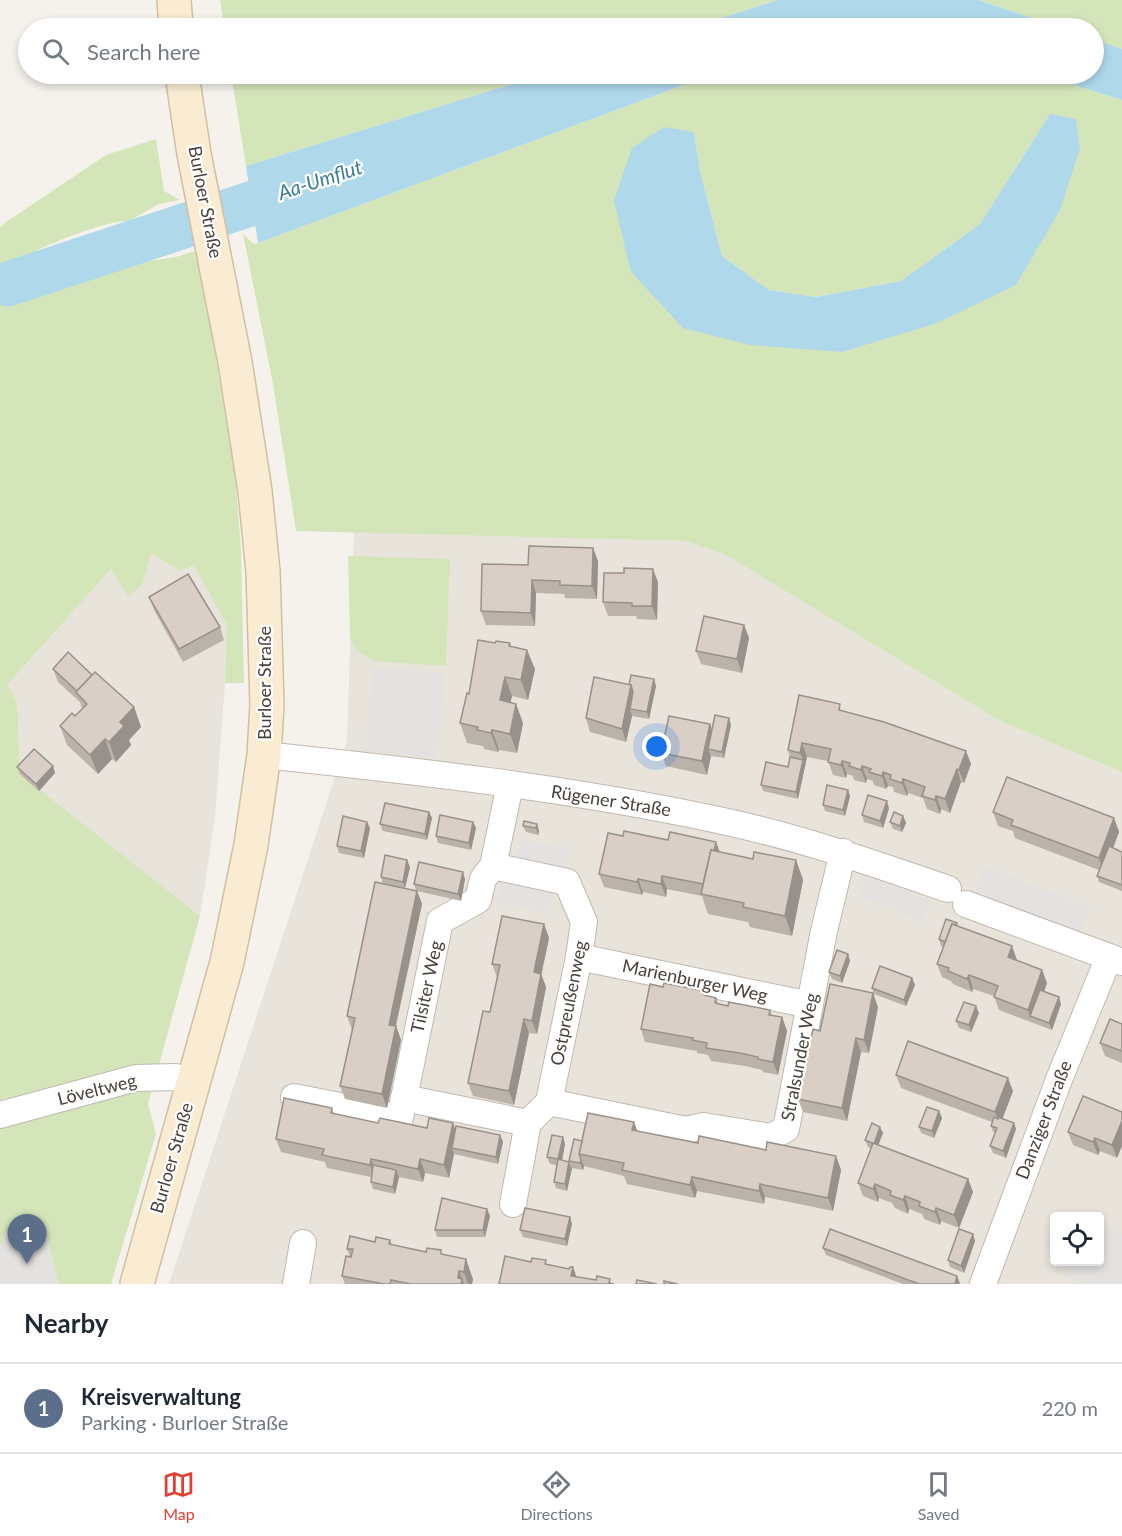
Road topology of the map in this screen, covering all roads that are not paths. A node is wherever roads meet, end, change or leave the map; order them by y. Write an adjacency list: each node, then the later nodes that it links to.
1 (174, 0): 2 (main road)
2 (175, 18)
3 (184, 84): 4 (main road, Burloer Straße)
4 (264, 755): 5 (street, Rügener Straße); 12 (main road, Burloer Straße)
5 (510, 785): 6 (street, Rügener Straße); 7 (street)
6 (843, 852): 8 (street, Rügener Straße); 11 (street, Stralsunder Weg)
7 (493, 866): 9 (street, Ostpreußenweg); 14 (street, Tilsiter Weg)
8 (957, 896): 10 (street, Danziger Straße)
9 (579, 957): 11 (street, Marienburger Weg); 15 (street, Ostpreußenweg)
10 (1115, 959): 22 (street, Danziger Straße)
11 (810, 1005): 15 (street, Stralsunder Weg)
12 (195, 1081): 16 (street, Löveltweg); 20 (main road, Burloer Straße)
13 (294, 1097): 14 (street, Tilsiter Weg)
14 (404, 1098): 17 (street)
15 (549, 1102): 17 (street)
16 (0, 1115)
17 (528, 1123): 18 (street)
18 (513, 1204)
19 (303, 1243): 21 (street)
20 (137, 1284)
21 (296, 1284)
22 (982, 1284)

